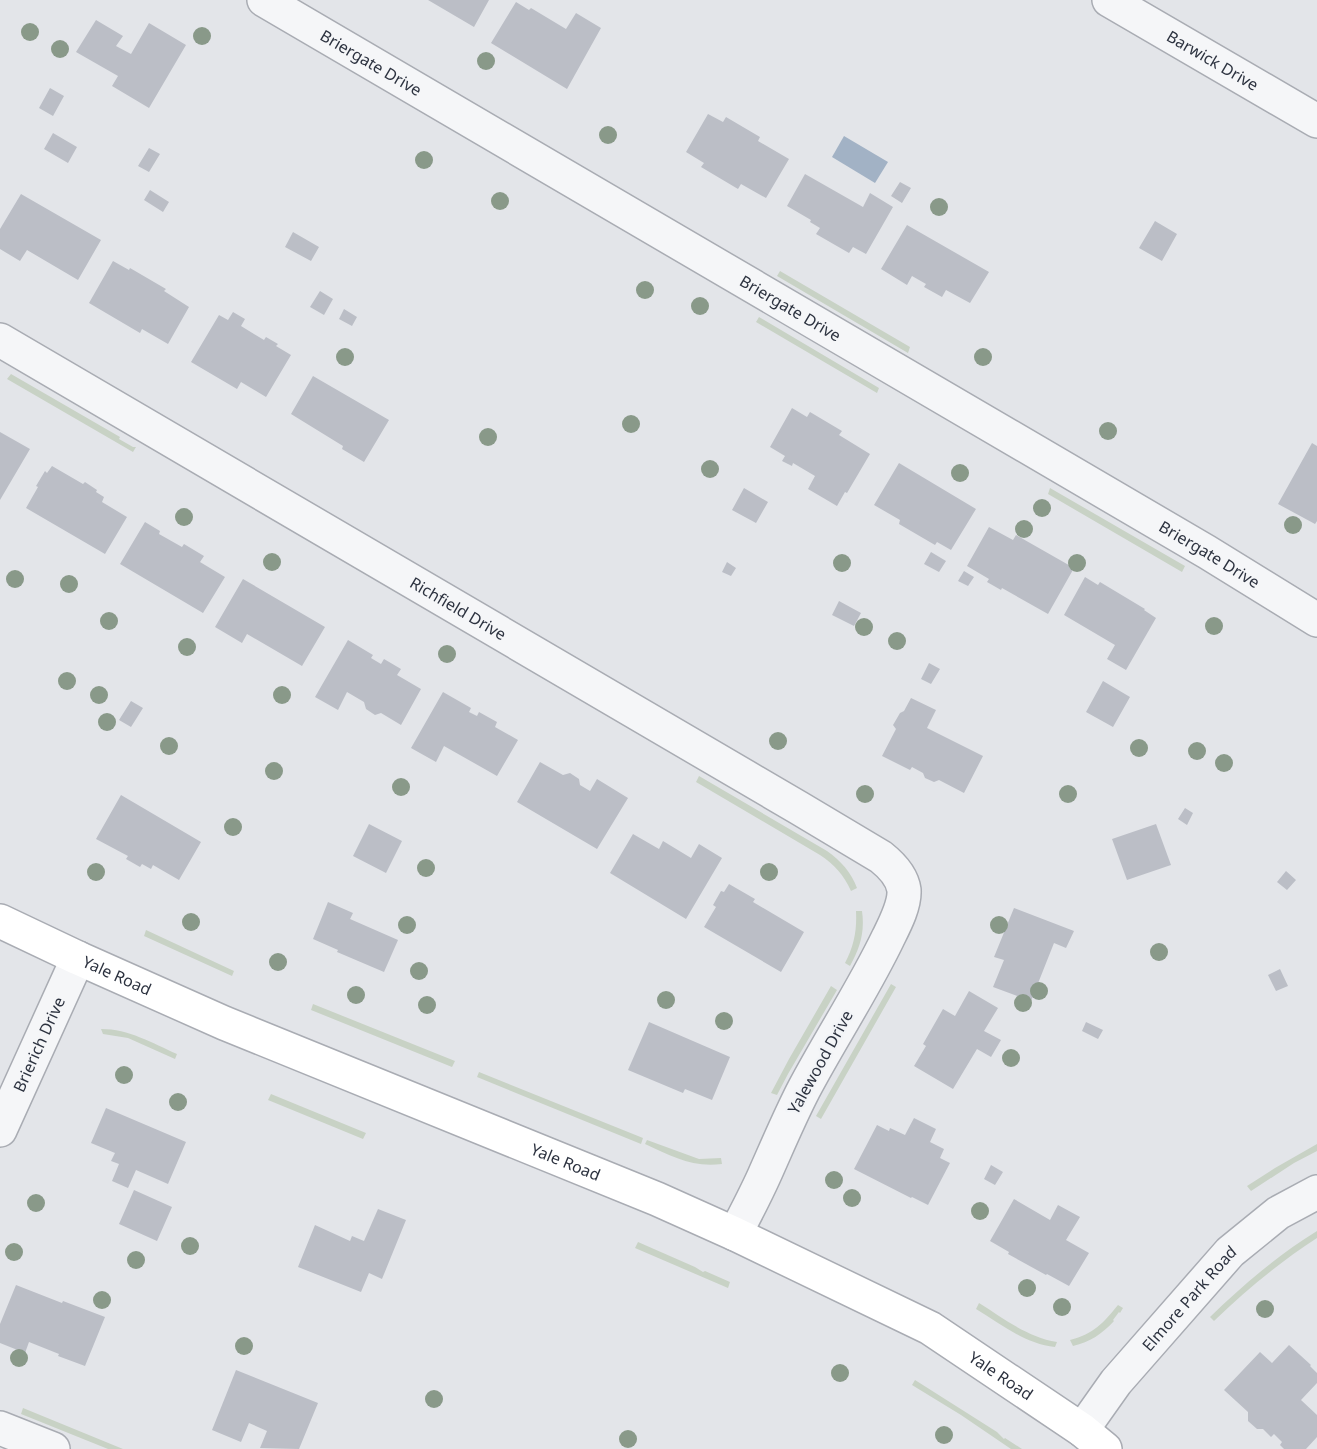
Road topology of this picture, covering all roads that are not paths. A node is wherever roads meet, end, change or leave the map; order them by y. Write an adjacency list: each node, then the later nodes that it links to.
1 (264, 0): 5 (street, Briergate Drive)
2 (1109, 0): 3 (street, Barwick Drive)
3 (1317, 121)
4 (0, 340): 6 (street, Richfield Drive)
5 (1317, 620)
6 (904, 891): 11 (street, Yalewood Drive)
7 (0, 921): 8 (main road, Yale Road)
8 (78, 958): 9 (street, Brierich Drive); 11 (main road, Yale Road)
9 (0, 1130)
10 (1317, 1192): 13 (street, Elmore Park Road)
11 (735, 1234): 13 (main road, Yale Road)
12 (0, 1428): 14 (street)
13 (1094, 1439)
14 (53, 1449)

